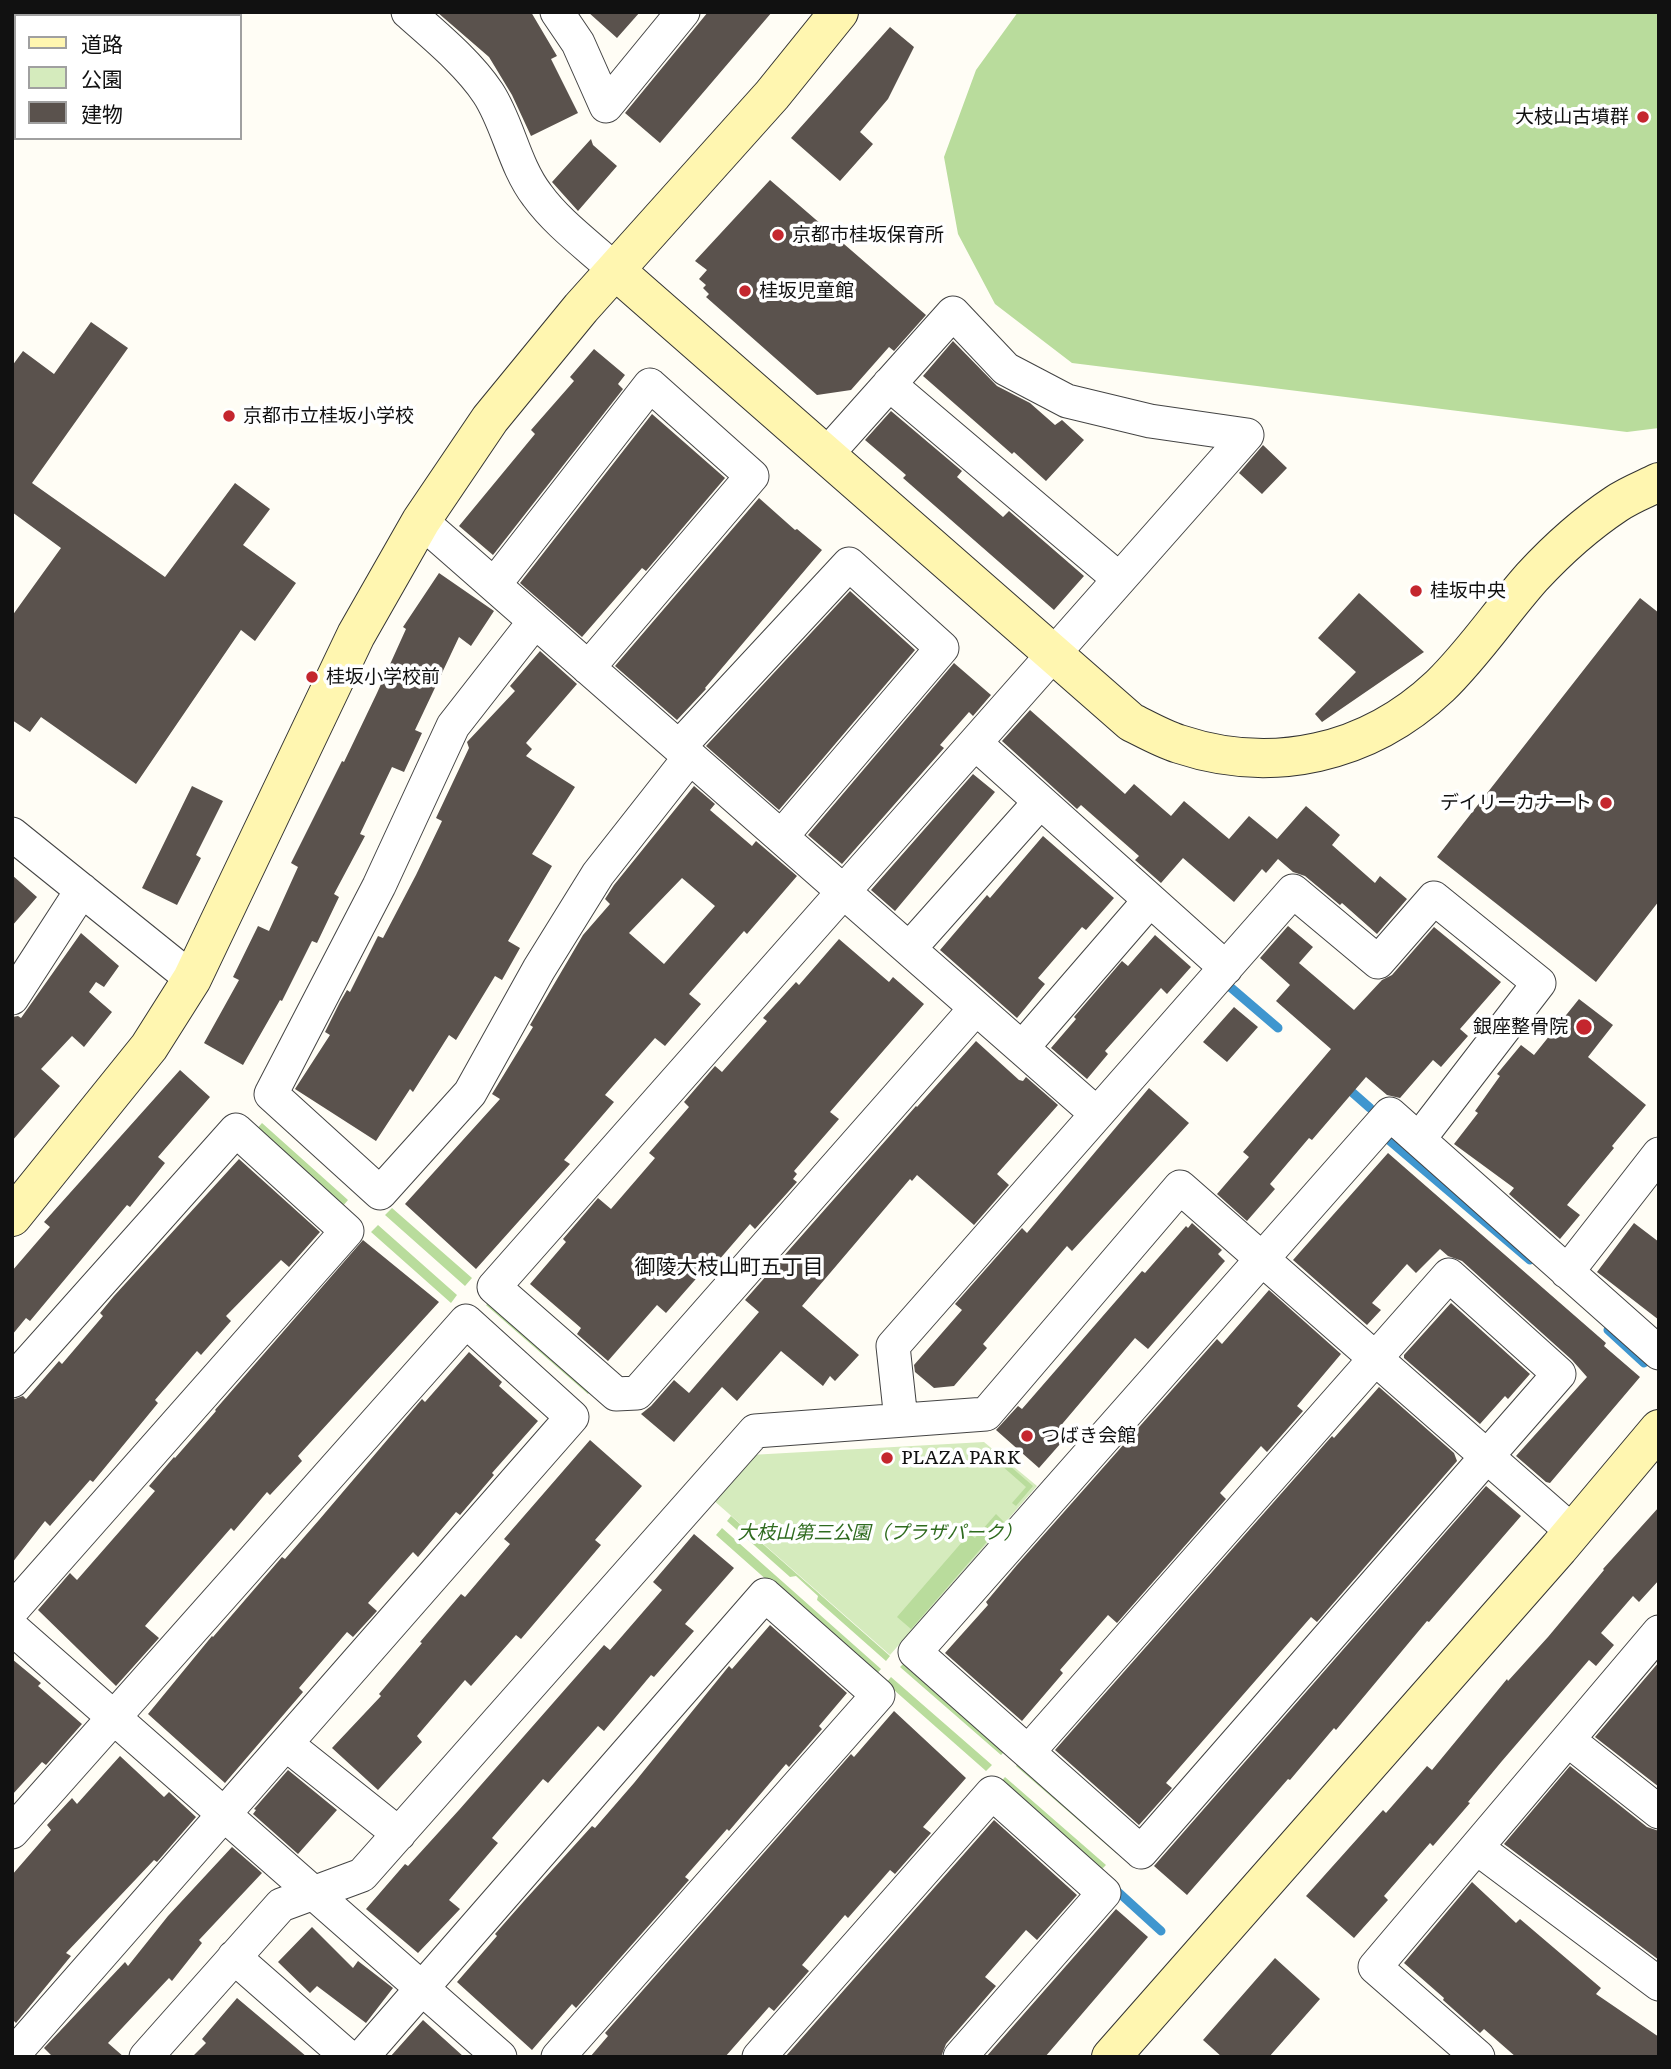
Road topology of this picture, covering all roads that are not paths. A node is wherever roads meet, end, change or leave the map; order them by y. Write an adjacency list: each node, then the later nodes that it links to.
1 (408, 12): 5 (street)
2 (557, 12): 3 (street)
3 (683, 12)
4 (839, 12): 5 (street)
5 (615, 270): 7 (street); 9 (street)
6 (889, 384): 7 (street); 10 (street); 10 (street)
7 (826, 455): 13 (street)
8 (1659, 482): 13 (street)
9 (421, 521): 11 (street); 25 (street)
10 (1119, 579): 13 (street)
11 (494, 585): 12 (street); 14 (street)
12 (535, 621): 14 (street); 16 (street)
13 (1053, 654): 15 (street)
14 (588, 668): 16 (street)
15 (975, 743): 17 (street); 21 (street)
16 (684, 752): 19 (street); 19 (street)
17 (1040, 802): 22 (street); 23 (street)
18 (12, 834): 20 (street)
19 (781, 837): 21 (street)
20 (82, 890): 25 (street); 26 (street)
21 (844, 892): 23 (street); 27 (street)
22 (1150, 900): 24 (street); 28 (street)
23 (909, 949): 27 (street)
24 (1226, 968): 29 (street); 30 (street)
25 (192, 979): 32 (street)
26 (12, 998)
27 (976, 1008): 28 (street)
28 (1023, 1048): 29 (street)
29 (1097, 1114): 38 (street)
30 (1419, 1139): 33 (street); 34 (street)
31 (1659, 1154): 34 (street)
32 (12, 1217)
33 (1262, 1259): 36 (street); 38 (street); 48 (street)
34 (1567, 1272): 35 (street)
35 (1659, 1353)
36 (1376, 1358): 40 (street); 40 (street); 48 (street)
37 (12, 1381): 42 (street)
38 (901, 1420): 52 (street)
39 (1659, 1429): 41 (street)
40 (1487, 1456): 41 (street); 48 (street)
41 (1573, 1532): 66 (street)
42 (12, 1610)
43 (12, 1628): 45 (street)
44 (1659, 1632): 46 (street)
45 (114, 1718): 47 (street); 50 (street); 51 (street)
46 (1568, 1740): 49 (street); 53 (street)
47 (286, 1744): 50 (street); 52 (street)
48 (1028, 1752)
49 (1659, 1812)
50 (224, 1814): 54 (street); 58 (street)
51 (12, 1832)
52 (399, 1833): 54 (street)
53 (1477, 1848): 56 (street); 67 (street)
54 (313, 1892): 55 (street); 57 (street)
55 (234, 1957): 59 (street); 60 (street)
56 (1659, 1984)
57 (422, 1988): 61 (street); 62 (street); 63 (street)
58 (12, 2056)
59 (146, 2057)
60 (348, 2057)
61 (362, 2057)
62 (500, 2057)
63 (558, 2057)
64 (759, 2057): 65 (street)
65 (960, 2057)
66 (1111, 2057)
67 (1478, 2057)

